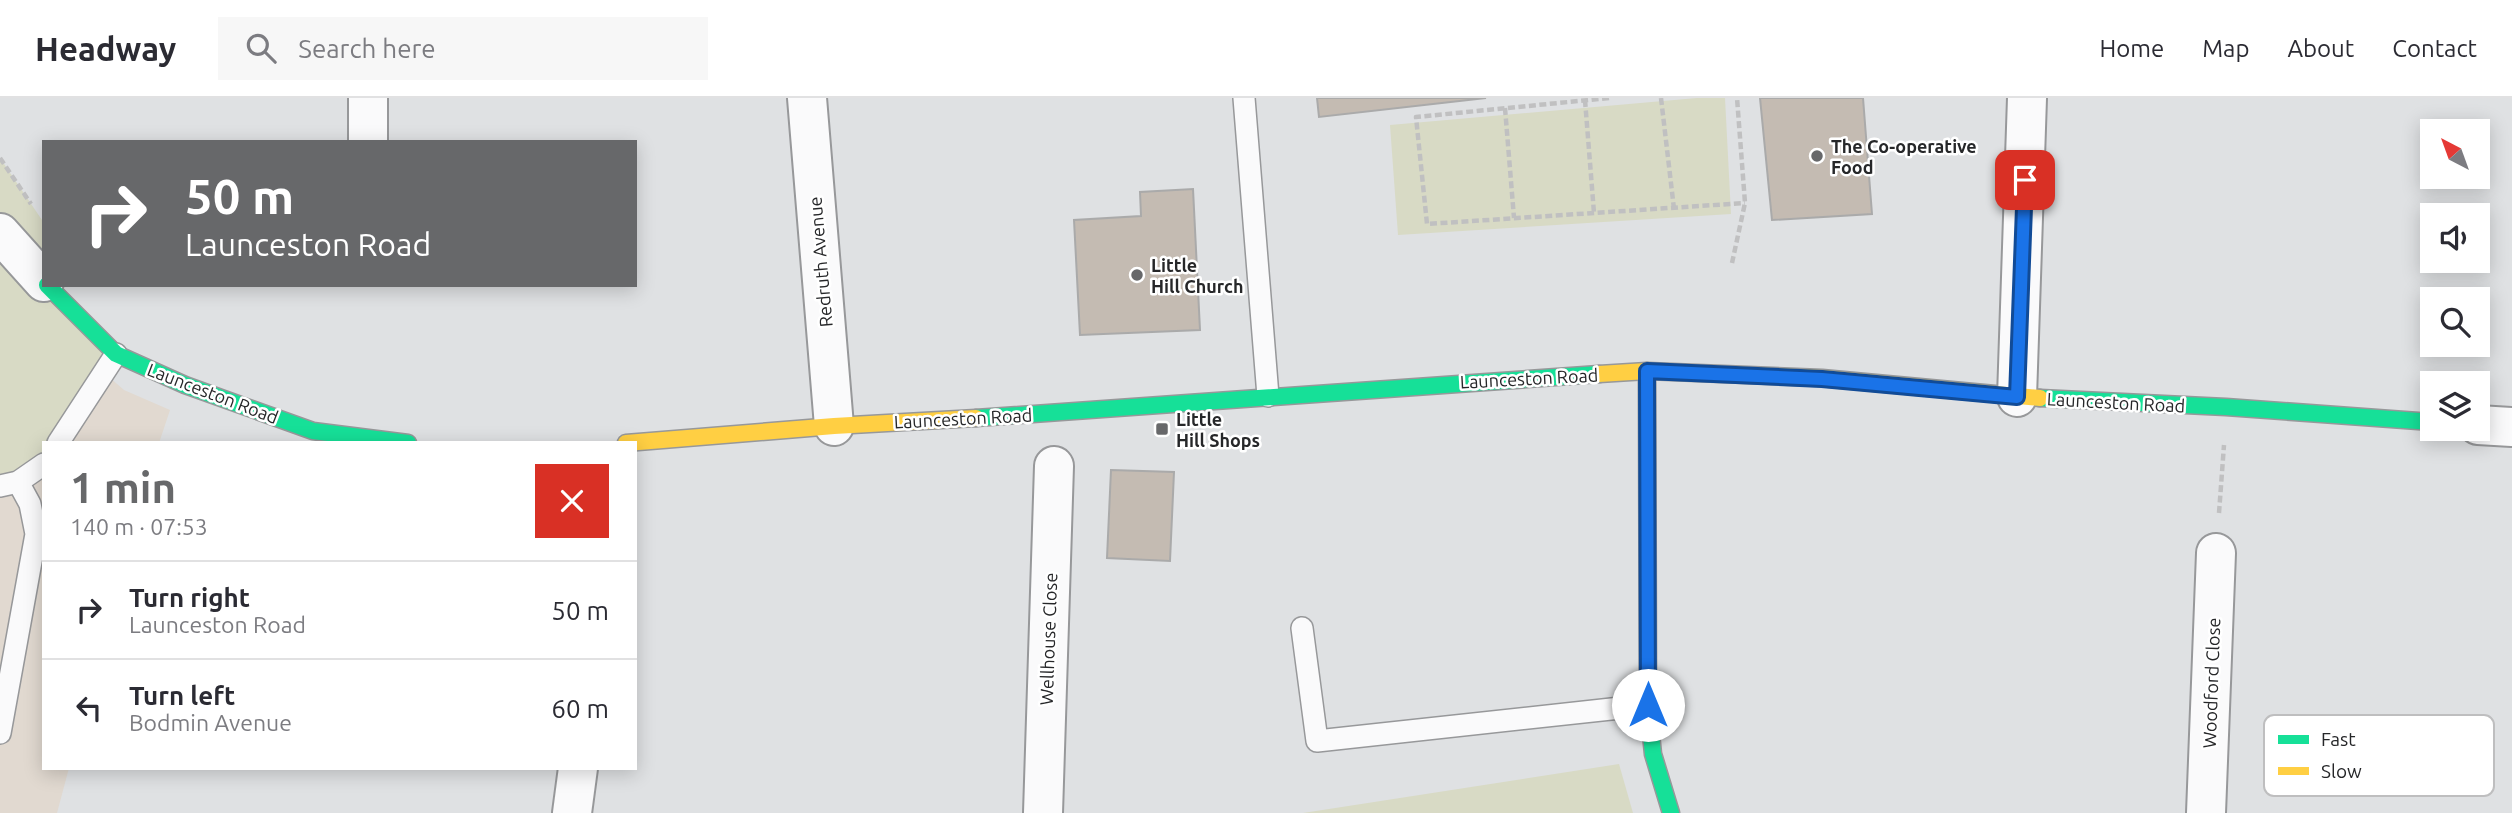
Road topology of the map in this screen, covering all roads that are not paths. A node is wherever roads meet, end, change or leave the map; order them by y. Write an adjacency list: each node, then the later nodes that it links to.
1 (368, 98): 5 (street)
2 (807, 98): 14 (street, Redruth Avenue)
3 (1244, 98): 11 (lane)
4 (2027, 98): 12 (street)
5 (368, 140)
6 (0, 233): 7 (street, Launceston Road)
7 (42, 280)
8 (49, 287): 9 (street, Launceston Road)
9 (116, 354): 17 (lane); 18 (street, Launceston Road)
10 (1647, 371): 11 (street, Launceston Road); 12 (street, Launceston Road); 25 (street)
11 (1268, 396): 14 (street, Launceston Road)
12 (2017, 397): 13 (street, Launceston Road)
13 (2420, 421)
14 (834, 426): 19 (street, Launceston Road)
15 (2490, 426): 16 (street)
16 (2512, 427)
17 (59, 441)
18 (392, 441)
19 (637, 442)
20 (42, 465): 22 (lane)
21 (1054, 466): 29 (street, Wellhouse Close)
22 (9, 484): 26 (lane)
23 (2216, 553): 31 (street, Woodford Close)
24 (1302, 628): 25 (lane)
25 (1648, 705): 30 (street)
26 (0, 733)
27 (578, 770): 28 (street)
28 (572, 813)
29 (1043, 813)
30 (1671, 813)
31 (2206, 813)

